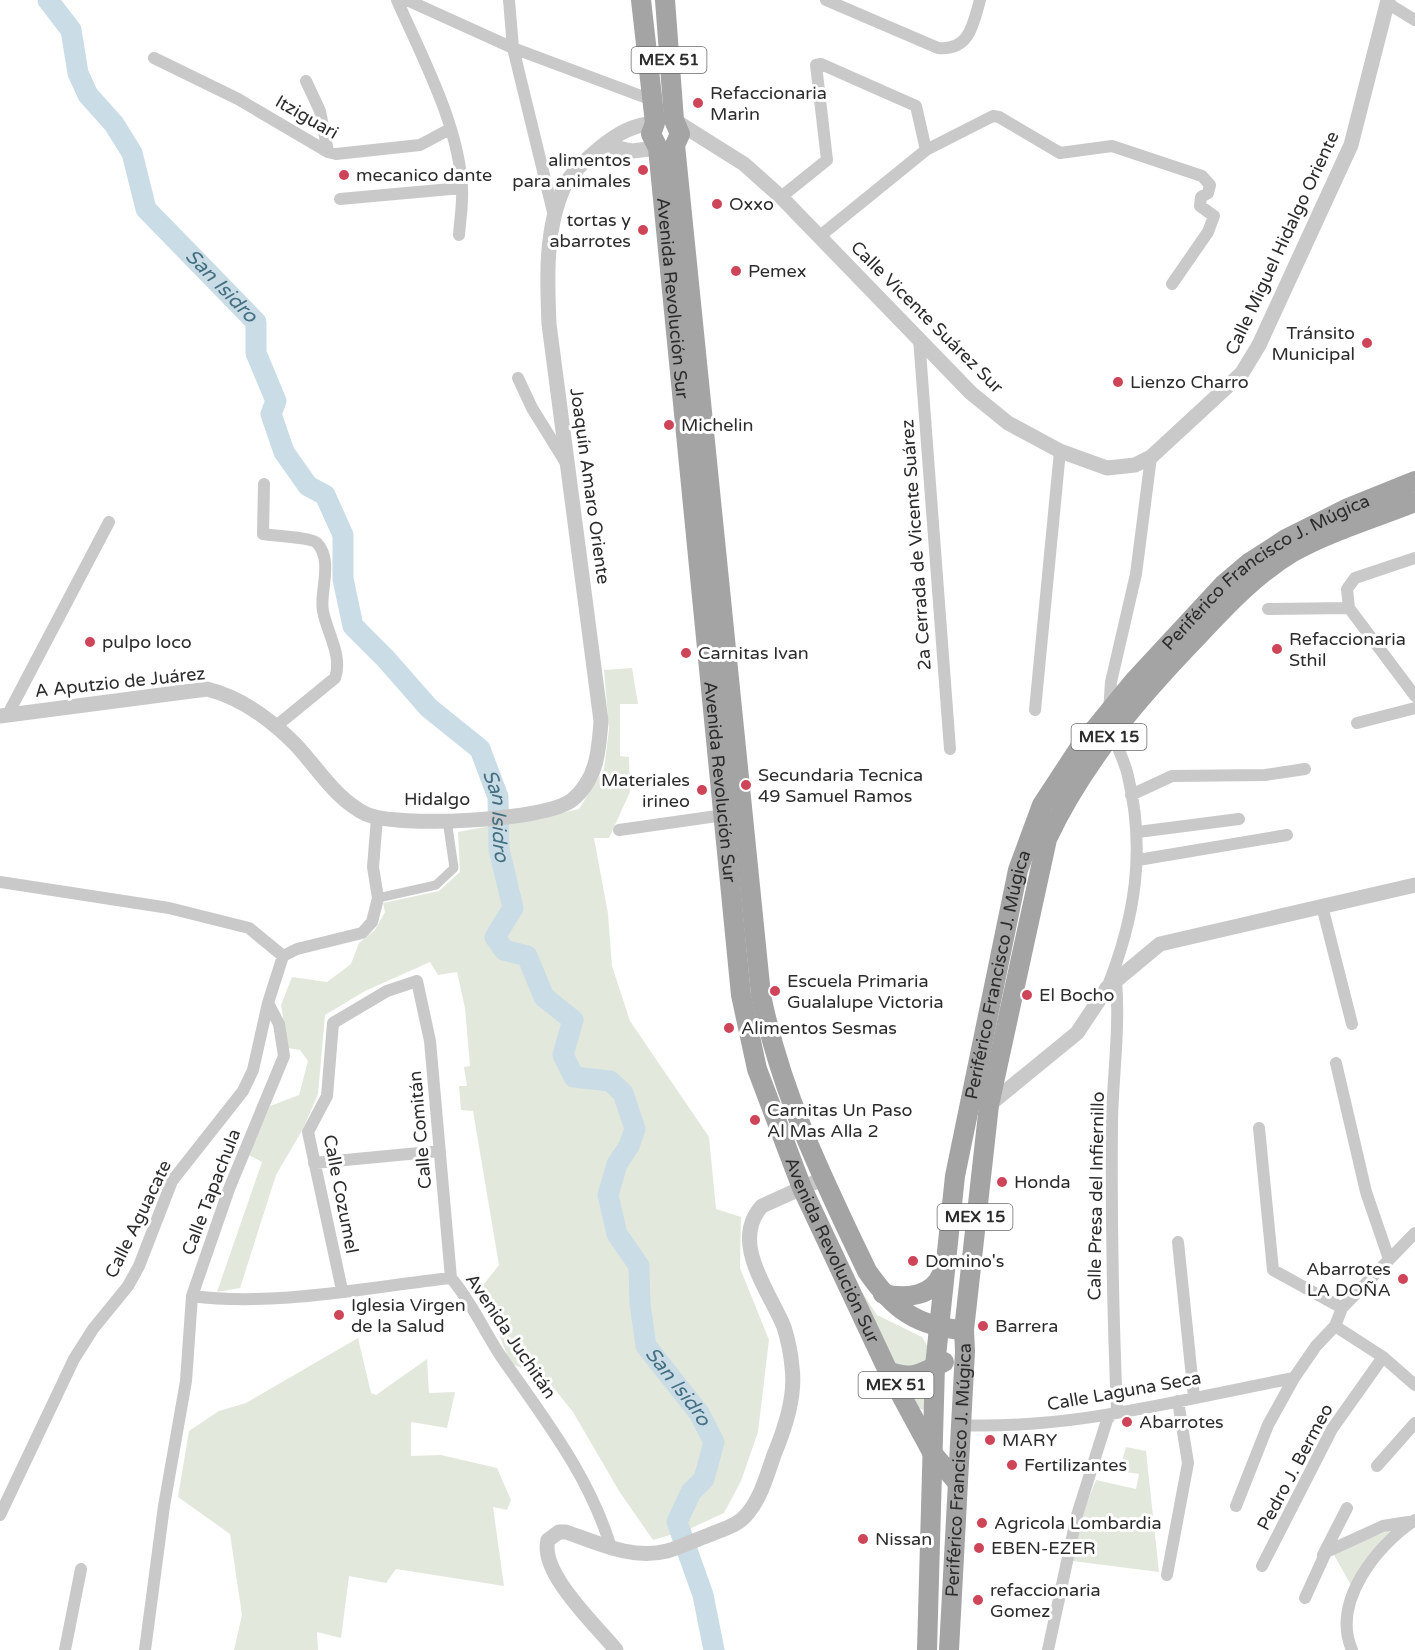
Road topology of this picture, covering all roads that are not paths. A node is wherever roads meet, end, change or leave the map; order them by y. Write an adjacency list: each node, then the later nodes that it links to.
1 (397, 0): 15 (street)
2 (407, 0): 10 (street)
3 (509, 0): 10 (street)
4 (641, 0): 13 (main road, Avenida Revolución Sur / MEX 51)
5 (665, 0): 14 (main road, Avenida Revolución Sur / MEX 51)
6 (826, 0): 7 (street)
7 (980, 0)
8 (1387, 2): 9 (street); 31 (street, Calle Miguel Hidalgo Oriente)
9 (1415, 20)
10 (513, 48): 13 (street); 24 (street)
11 (154, 58): 20 (street, Itziguari)
12 (306, 81): 20 (street)
13 (652, 100): 14 (main road, Avenida Revolución Sur / MEX 51)
14 (664, 122): 16 (street, Calle Vicente Suárez Sur); 17 (street, Joaquín Amaro Oriente); 18 (main road, Avenida Revolución Sur / MEX 51); 18 (main road, Avenida Revolución Sur / MEX 51)
15 (450, 129): 20 (street, Itziguari); 21 (street)
16 (702, 136): 18 (street); 22 (street, Calle Vicente Suárez Sur)
17 (604, 145): 18 (street); 24 (street, Joaquín Amaro Oriente)
18 (667, 146): 52 (main road, Avenida Revolución Sur / MEX 51); 75 (main road, Avenida Revolución Sur / MEX 51)
19 (926, 150): 22 (street); 26 (street); 27 (street)
20 (328, 152)
21 (462, 188): 23 (street); 25 (street)
22 (781, 196): 26 (street, Calle Vicente Suárez Sur)
23 (340, 199)
24 (555, 218): 32 (street, Joaquín Amaro Oriente)
25 (459, 235)
26 (820, 236): 28 (street, Calle Vicente Suárez Sur)
27 (1172, 284)
28 (919, 338): 30 (street, Calle Vicente Suárez Sur); 48 (street, 2a Cerrada de Vicente Suárez)
29 (518, 378): 32 (street)
30 (1060, 451): 31 (street, Calle Vicente Suárez Sur); 42 (street)
31 (1151, 457): 43 (street)
32 (566, 463): 51 (street, Joaquín Amaro Oriente)
33 (1415, 482): 43 (main road, Periférico Francisco J. Múgica / MEX 15)
34 (264, 484): 46 (street)
35 (1415, 502): 47 (main road, Periférico Francisco J. Múgica / MEX 15)
36 (109, 522): 44 (street)
37 (1415, 558): 38 (street)
38 (1350, 608): 39 (street); 40 (street)
39 (1268, 609)
40 (1415, 696)
41 (1415, 708): 45 (street)
42 (1035, 710)
43 (1109, 713): 70 (main road, Periférico Francisco J. Múgica / MEX 15)
44 (4, 715): 46 (street, A Aputzio de Juárez)
45 (1357, 723)
46 (275, 727): 53 (street, A Aputzio de Juárez)
47 (1112, 733): 50 (street, Calle Presa del Infiernillo); 71 (main road, Periférico Francisco J. Múgica / MEX 15)
48 (950, 749)
49 (1305, 769): 50 (street)
50 (1131, 795): 57 (street, Calle Presa del Infiernillo)
51 (533, 815): 55 (street, Hidalgo)
52 (724, 815): 56 (street); 76 (main road, Avenida Revolución Sur / MEX 51)
53 (377, 818): 55 (street, Hidalgo); 62 (street)
54 (1239, 819): 57 (street)
55 (451, 820): 62 (street)
56 (619, 830)
57 (1138, 832): 59 (street, Calle Presa del Infiernillo)
58 (1287, 835): 59 (street)
59 (1138, 860): 66 (street, Calle Presa del Infiernillo)
60 (0, 882): 64 (street)
61 (1415, 885): 63 (street)
62 (378, 898): 64 (street)
63 (1322, 906): 66 (street); 68 (street)
64 (283, 956): 67 (street)
65 (417, 981): 73 (street, Calle Comitán); 74 (street, Calle Cozumel)
66 (1112, 984): 71 (street); 97 (street, Calle Presa del Infiernillo)
67 (268, 1003): 84 (street, Calle Tapachula); 105 (street, Calle Aguacate)
68 (1352, 1024)
69 (1336, 1063): 80 (street)
70 (970, 1093): 71 (street); 79 (main road, Periférico Francisco J. Múgica / MEX 15)
71 (989, 1105): 88 (main road, Periférico Francisco J. Múgica / MEX 15)
72 (1259, 1128): 85 (street)
73 (440, 1151): 74 (street); 81 (street, Calle Comitán)
74 (314, 1163): 82 (street, Calle Cozumel)
75 (822, 1179): 76 (street); 83 (main road, Avenida Revolución Sur / MEX 51)
76 (802, 1188): 92 (main road, Avenida Revolución Sur / MEX 51); 107 (street)
77 (1415, 1233): 80 (street)
78 (1178, 1242): 95 (street)
79 (946, 1258): 83 (main road); 87 (main road, Periférico Francisco J. Múgica / MEX 15)
80 (1389, 1259): 85 (street)
81 (451, 1278): 82 (street, Avenida Juchitán); 107 (street, Avenida Juchitán)
82 (342, 1290): 84 (street, Avenida Juchitán)
83 (883, 1294): 87 (main road, Avenida Revolución Sur / MEX 51)
84 (192, 1296): 114 (street, Calle Tapachula)
85 (1342, 1308): 86 (street)
86 (1335, 1326): 90 (street); 93 (street)
87 (938, 1328): 88 (main road, Avenida Revolución Sur / MEX 51); 91 (main road, Periférico Francisco J. Múgica / MEX 15)
88 (964, 1330): 89 (main road, Periférico Francisco J. Múgica / MEX 15)
89 (965, 1351): 91 (main road); 99 (main road, Periférico Francisco J. Múgica / MEX 15)
90 (1383, 1357): 94 (street); 109 (street, Pedro J. Bermeo)
91 (935, 1366): 92 (main road); 100 (main road, Periférico Francisco J. Múgica / MEX 15)
92 (888, 1371): 100 (main road, Avenida Revolución Sur / MEX 51)
93 (1294, 1378): 95 (street, Calle Laguna Seca); 103 (street)
94 (1415, 1385)
95 (1194, 1397): 96 (street, Calle Laguna Seca)
96 (1178, 1401): 97 (street, Calle Laguna Seca); 111 (street)
97 (1115, 1413): 99 (street, Calle Laguna Seca); 118 (street, Calle Presa del Infiernillo)
98 (1415, 1423): 101 (street)
99 (960, 1425): 102 (main road, Periférico Francisco J. Múgica / MEX 15)
100 (933, 1454): 102 (main road, Avenida Revolución Sur / MEX 51); 116 (main road, Periférico Francisco J. Múgica / MEX 15)
101 (1377, 1467)
102 (957, 1482): 117 (main road, Periférico Francisco J. Múgica / MEX 15)
103 (1236, 1506)
104 (1347, 1508): 108 (street)
105 (0, 1515)
106 (1415, 1520): 108 (street); 119 (street)
107 (611, 1548): 115 (street)
108 (1323, 1555): 112 (street)
109 (1262, 1566)
110 (81, 1569): 113 (street)
111 (1167, 1575)
112 (1305, 1598)
113 (65, 1650)
114 (145, 1650)
115 (616, 1650)
116 (927, 1650)
117 (949, 1650)
118 (1048, 1650)
119 (1352, 1650)

